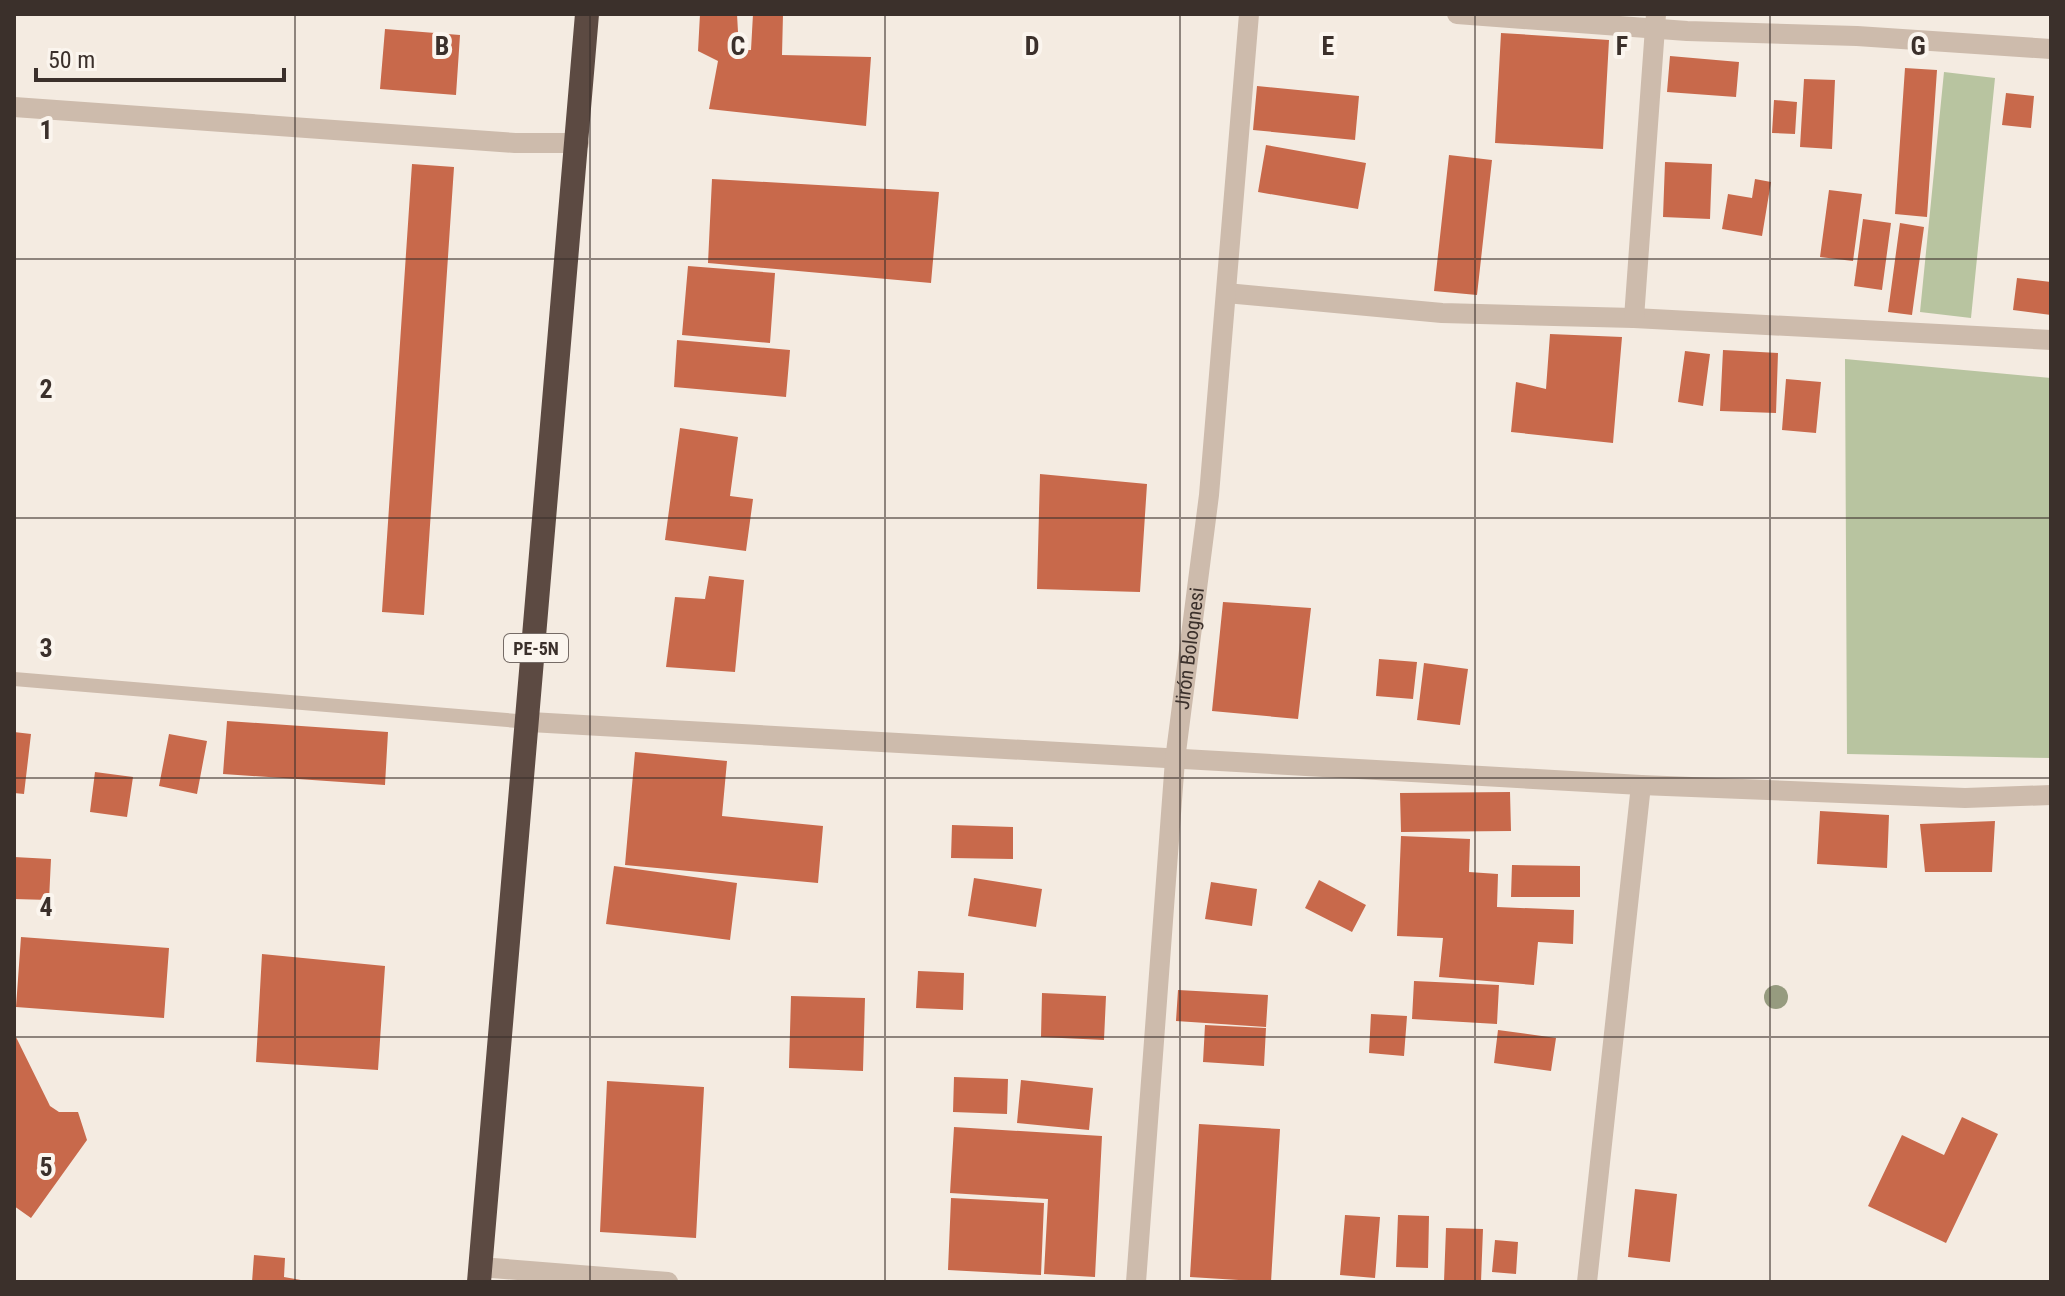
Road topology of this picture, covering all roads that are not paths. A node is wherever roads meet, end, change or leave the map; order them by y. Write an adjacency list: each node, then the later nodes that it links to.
1 (587, 14): 7 (highway, PE-5N)
2 (1249, 14): 8 (street, Jirón Bolognesi)
3 (1457, 14): 4 (street)
4 (1656, 22): 5 (street); 9 (street)
5 (2051, 49)
6 (14, 107): 7 (street)
7 (579, 143): 12 (highway, PE-5N)
8 (1226, 293): 9 (street); 13 (street, Jirón Bolognesi)
9 (1634, 318): 10 (street)
10 (2051, 340)
11 (14, 679): 12 (lane)
12 (530, 722): 13 (street); 16 (highway, PE-5N)
13 (1175, 760): 14 (street); 18 (street, Jirón Bolognesi)
14 (1641, 785): 15 (street); 19 (street)
15 (2051, 795)
16 (480, 1274): 17 (street)
17 (668, 1282)
18 (1136, 1282)
19 (1587, 1282)

